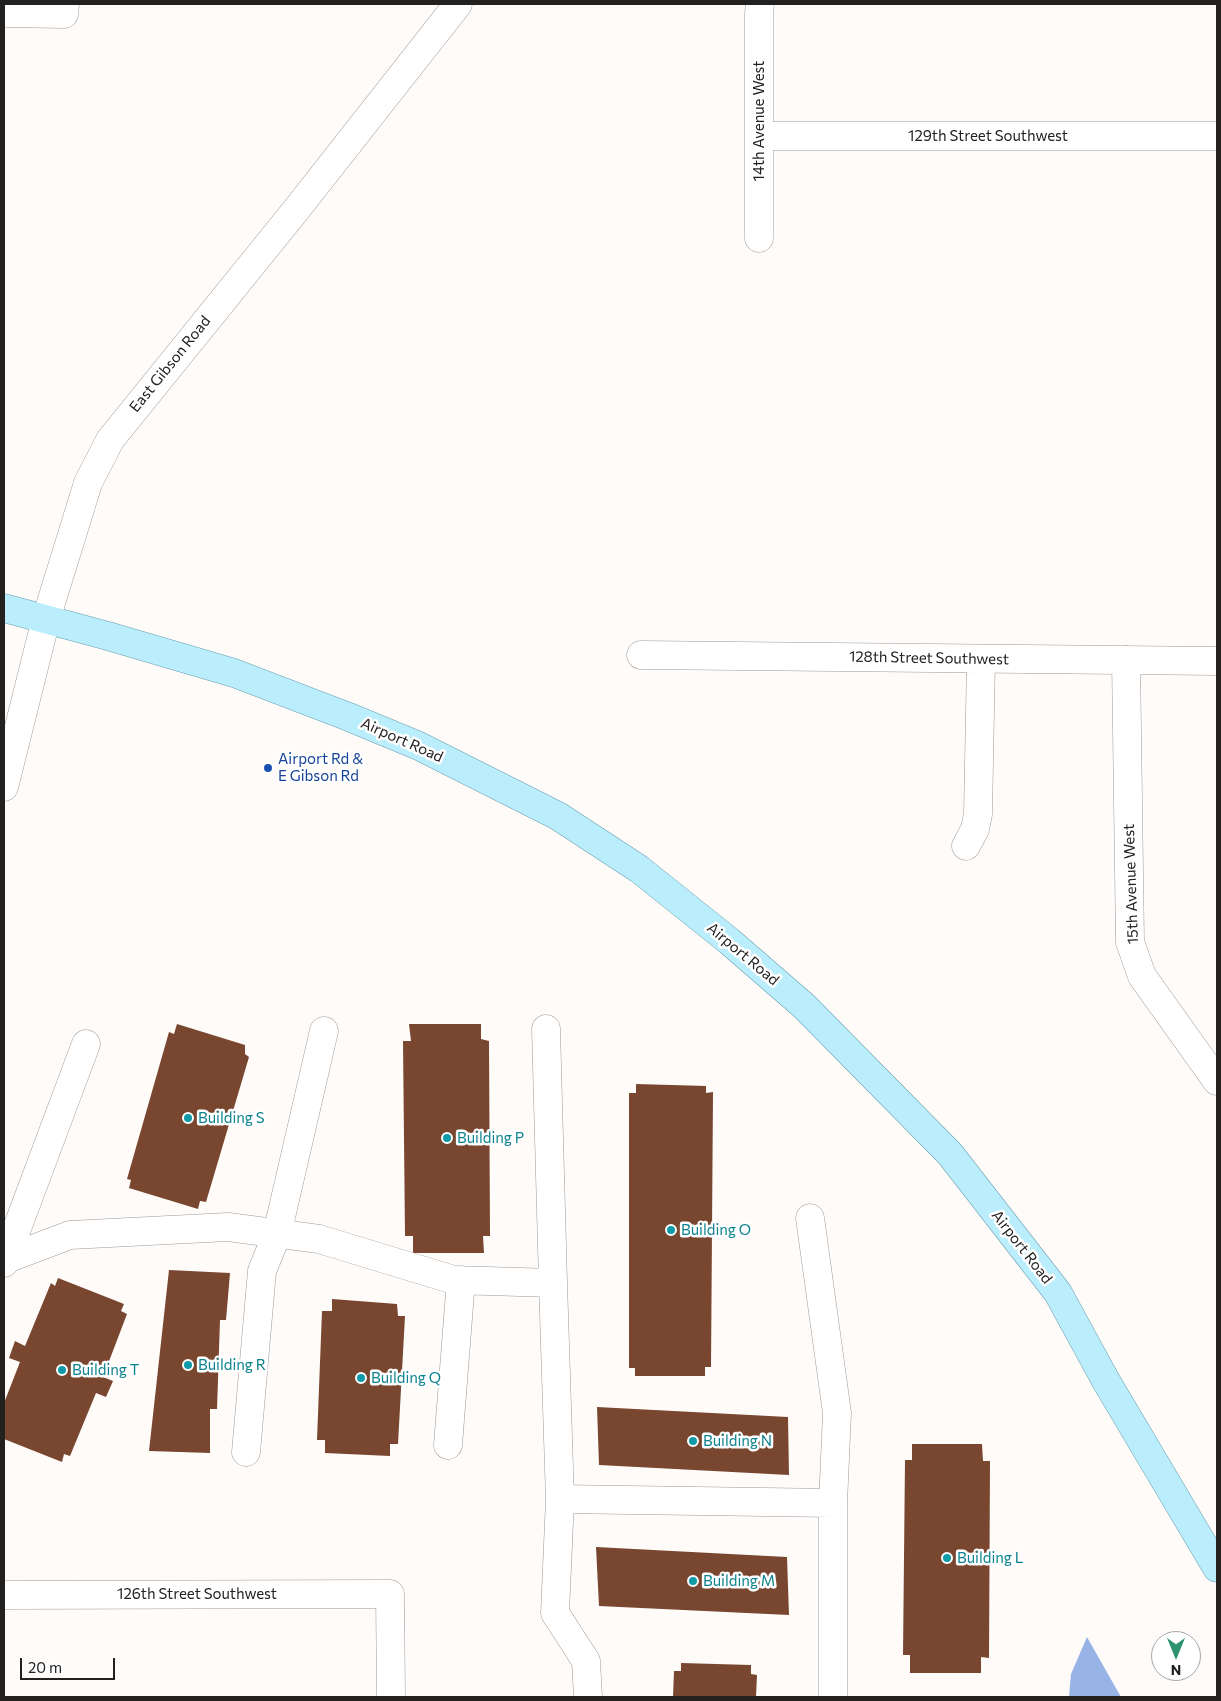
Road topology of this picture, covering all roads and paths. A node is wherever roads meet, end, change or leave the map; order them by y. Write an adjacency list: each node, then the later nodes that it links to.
1 (64, 4): 4 (street)
2 (458, 4): 9 (street, East Gibson Road)
3 (760, 4): 5 (street, 14th Avenue West)
4 (4, 13)
5 (759, 136): 6 (street, 129th Street Southwest); 7 (street, 14th Avenue West)
6 (1217, 136)
7 (759, 238)
8 (4, 608): 9 (main road)
9 (46, 619): 14 (street, East Gibson Road); 29 (main road, Airport Road)
10 (642, 655): 11 (street, 128th Street Southwest)
11 (981, 659): 12 (street, 128th Street Southwest); 15 (street)
12 (1126, 660): 13 (street, 128th Street Southwest); 19 (street, 15th Avenue West)
13 (1217, 661)
14 (4, 788)
15 (966, 846)
16 (546, 1030): 24 (street)
17 (324, 1031): 21 (street)
18 (86, 1044): 22 (street)
19 (1217, 1081)
20 (810, 1218): 28 (street)
21 (276, 1234): 22 (street); 23 (street); 26 (street)
22 (4, 1261)
23 (461, 1280): 24 (street); 25 (street)
24 (554, 1283): 27 (street)
25 (448, 1445)
26 (246, 1452)
27 (560, 1500): 28 (street); 32 (street)
28 (832, 1503): 33 (street)
29 (1217, 1568)
30 (4, 1595): 31 (street, 126th Street Southwest)
31 (392, 1697)
32 (588, 1697)
33 (832, 1697)

